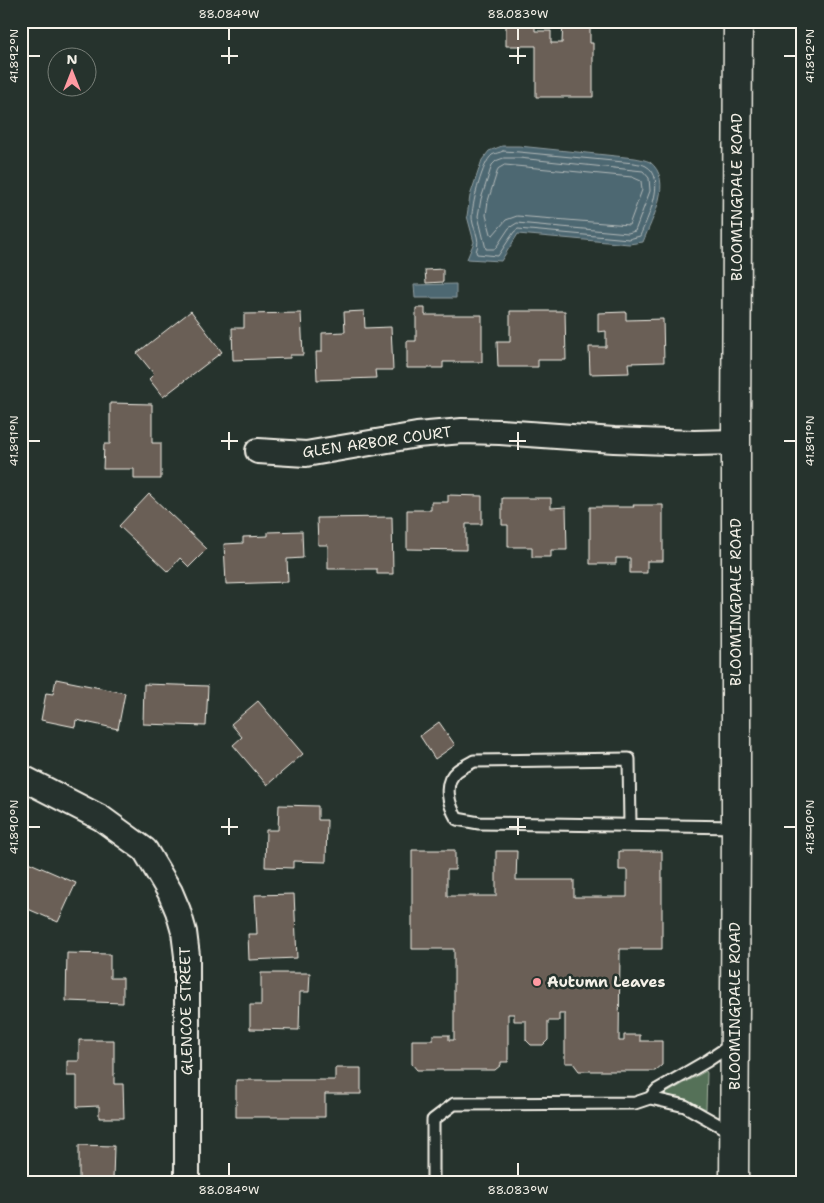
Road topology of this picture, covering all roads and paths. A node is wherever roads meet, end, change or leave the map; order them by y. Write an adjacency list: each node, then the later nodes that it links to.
1 (738, 21): 2 (street, BLOOMINGDALE ROAD)
2 (736, 442): 3 (street, GLEN ARBOR COURT); 6 (street, BLOOMINGDALE ROAD)
3 (258, 451)
4 (21, 777): 10 (street, GLENCOE STREET)
5 (630, 825): 5 (lane); 6 (lane)
6 (736, 826): 7 (street, BLOOMINGDALE ROAD)
7 (735, 1042): 8 (lane); 9 (street, BLOOMINGDALE ROAD)
8 (650, 1098): 9 (lane); 11 (lane)
9 (734, 1134): 12 (street, BLOOMINGDALE ROAD)
10 (187, 1182)
11 (433, 1182)
12 (734, 1182)

